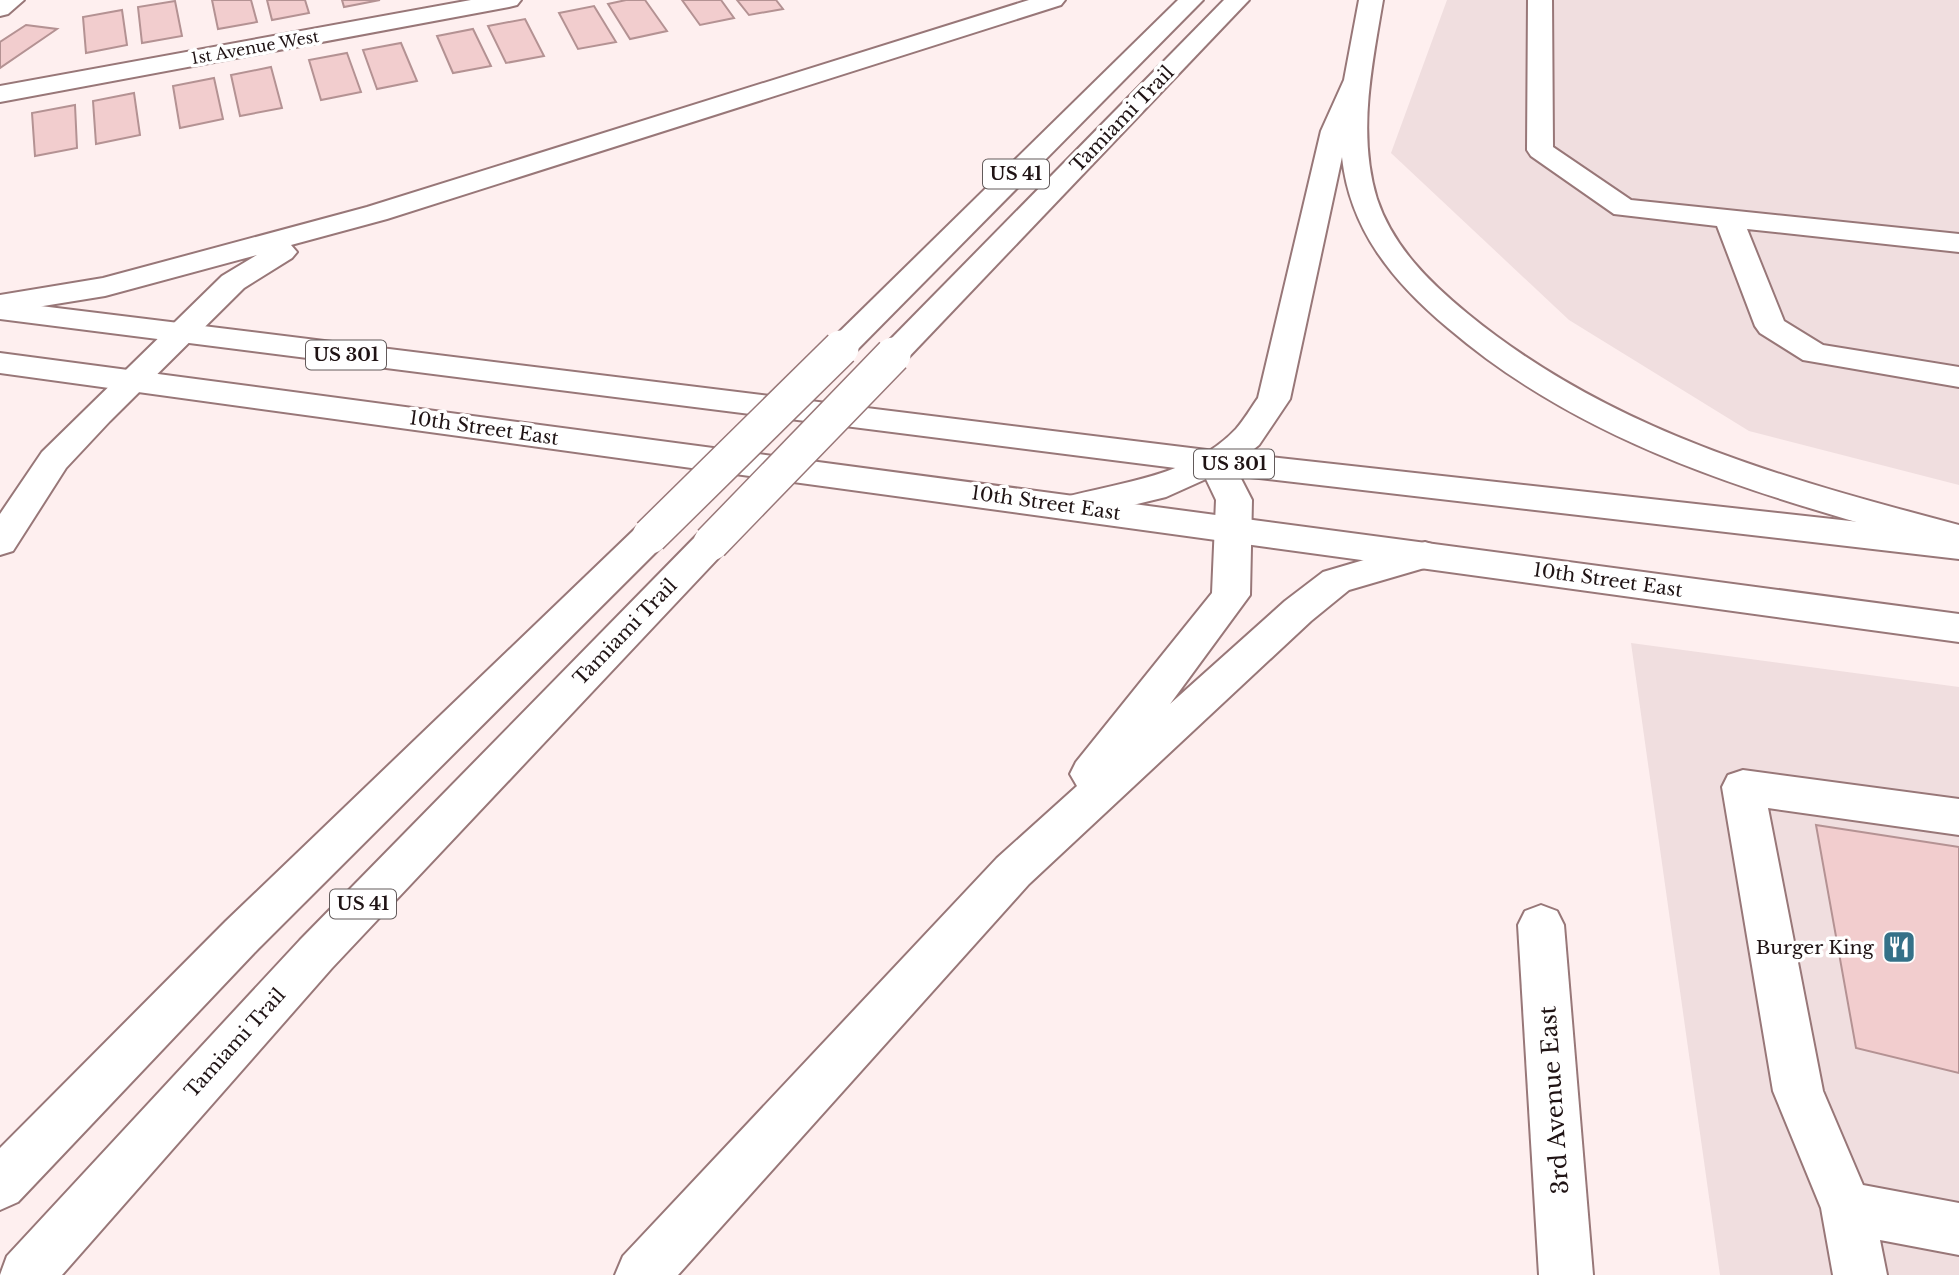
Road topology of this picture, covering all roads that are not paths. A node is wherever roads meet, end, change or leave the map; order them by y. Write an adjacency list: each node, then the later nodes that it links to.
1 (12, 0): 8 (main road)
2 (509, 0): 10 (main road, 1st Avenue West)
3 (1053, 0): 11 (main road)
4 (1191, 0): 31 (main road, Tamiami Trail / US 41, bridge)
5 (1237, 0): 34 (main road, Tamiami Trail / US 41, bridge)
6 (1371, 0): 9 (main road)
7 (1540, 0): 12 (main road)
8 (0, 9)
9 (1357, 80): 20 (main road); 23 (main road)
10 (0, 94)
11 (377, 214): 14 (main road); 16 (main road)
12 (1728, 219): 13 (main road); 18 (main road)
13 (1959, 243)
14 (0, 304)
15 (0, 310): 16 (main road)
16 (182, 335): 19 (main road); 20 (main road, US 301)
17 (0, 363): 19 (main road, 10th Street East)
18 (1959, 377)
19 (132, 380): 21 (main road, 10th Street East); 24 (main road)
20 (1215, 462): 21 (main road); 22 (main road); 25 (main road, US 301)
21 (1074, 507): 22 (main road, 10th Street East)
22 (1235, 528): 26 (main road, 10th Street East); 29 (main road)
23 (1959, 538)
24 (0, 542)
25 (1959, 546)
26 (1425, 555): 27 (main road, 10th Street East); 29 (main road)
27 (1959, 628)
28 (1959, 817): 32 (main road)
29 (1013, 871): 35 (main road)
30 (1541, 925): 36 (main road, 3rd Avenue East)
31 (0, 1184)
32 (1847, 1208): 33 (main road); 37 (main road)
33 (1959, 1229)
34 (26, 1275)
35 (642, 1275)
36 (1566, 1275)
37 (1860, 1275)

